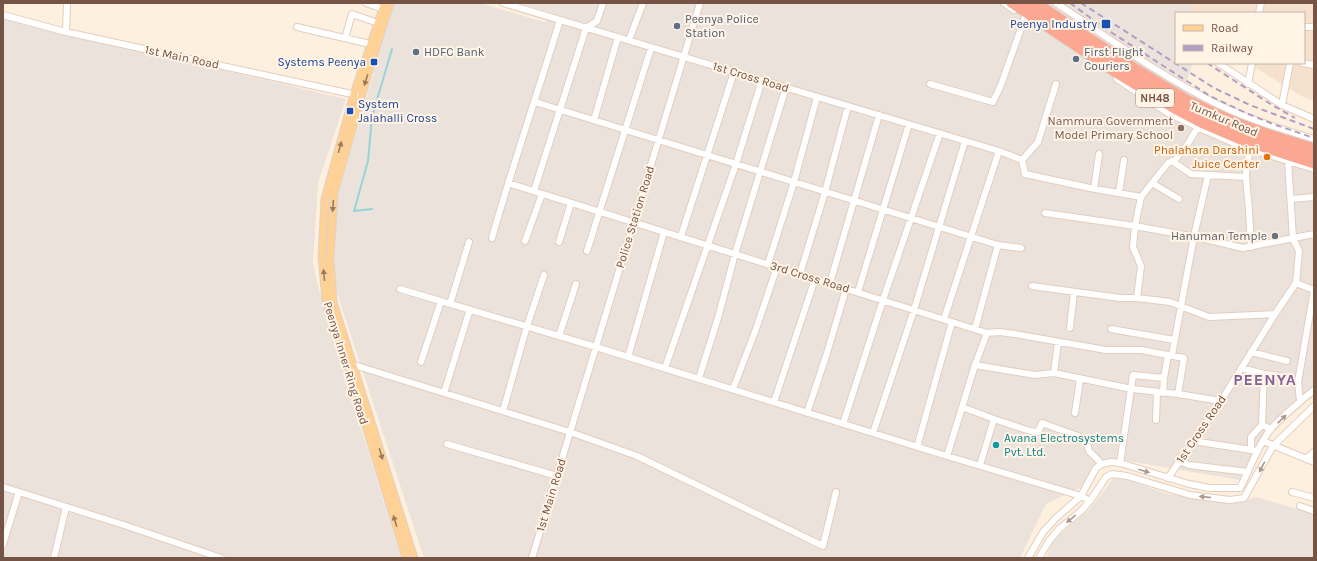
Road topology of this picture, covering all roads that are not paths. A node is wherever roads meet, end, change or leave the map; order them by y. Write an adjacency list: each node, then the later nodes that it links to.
1 (67, 3): 21 (street)
2 (366, 3): 14 (street)
3 (390, 3): 37 (main road, Peenya Inner Ring Road, one-way to 37)
4 (503, 3): 17 (street, 1st Cross Road)
5 (603, 3): 20 (street)
6 (643, 3): 24 (street)
7 (700, 3): 27 (street, Police Station Road)
8 (1004, 3): 16 (street)
9 (1011, 3): 65 (highway, Tumkur Road / NH48)
10 (1024, 3): 59 (highway)
11 (1037, 3): 54 (highway)
12 (1046, 3): 53 (highway, Tumkur Road / NH48)
13 (1056, 3): 50 (street)
14 (384, 6): 18 (main road, Peenya Inner Ring Road)
15 (3, 15): 21 (street, 1st Main Road)
16 (1025, 17): 33 (street); 47 (street)
17 (560, 20): 20 (street, 1st Cross Road); 39 (street)
18 (378, 23): 23 (street); 25 (main road, Peenya Inner Ring Road)
19 (297, 28): 23 (street)
20 (586, 28): 22 (street, 1st Cross Road); 42 (street)
21 (66, 32): 37 (street, 1st Main Road)
22 (618, 37): 24 (street, 1st Cross Road); 45 (street)
23 (345, 38): 25 (street)
24 (629, 40): 26 (street, 1st Cross Road)
25 (370, 44): 37 (main road, Peenya Inner Ring Road)
26 (652, 48): 27 (street, 1st Cross Road); 48 (street)
27 (683, 56): 31 (street, 1st Cross Road); 51 (street, Police Station Road)
28 (1219, 64): 35 (street)
29 (1252, 64): 35 (street)
30 (1290, 64): 40 (street)
31 (734, 72): 32 (street, 1st Cross Road); 58 (street)
32 (762, 80): 36 (street, 1st Cross Road); 64 (street)
33 (930, 84)
34 (1056, 84): 60 (street)
35 (1248, 84): 40 (street)
36 (786, 87): 38 (street, 1st Cross Road); 67 (street)
37 (358, 95): 145 (main road, Peenya Inner Ring Road, one-way to 145); 206 (main road, Peenya Inner Ring Road, one-way to 37)
38 (818, 96): 41 (street, 1st Cross Road); 70 (street)
39 (535, 102): 42 (street); 71 (street)
40 (1282, 105): 44 (street)
41 (848, 106): 43 (street, 1st Cross Road); 75 (street)
42 (560, 110): 45 (street); 74 (street)
43 (879, 115): 46 (street, 1st Cross Road); 82 (street)
44 (1314, 119)
45 (594, 120): 48 (street)
46 (908, 124): 49 (street, 1st Cross Road); 84 (street)
47 (1198, 127): 55 (street); 62 (street)
48 (626, 130): 51 (street); 85 (street)
49 (940, 133): 52 (street, 1st Cross Road); 87 (street)
50 (1314, 139)
51 (658, 140): 58 (street); 88 (street, Police Station Road)
52 (965, 141): 56 (street, 1st Cross Road); 90 (street)
53 (1314, 143)
54 (1314, 148)
55 (1251, 149): 63 (street); 69 (street)
56 (998, 151): 60 (street, 1st Cross Road); 95 (street)
57 (1100, 154): 73 (street)
58 (707, 155): 64 (street); 93 (street)
59 (1314, 157)
60 (1022, 160): 73 (street)
61 (1124, 160): 76 (street)
62 (1172, 161): 68 (street); 72 (street)
63 (1288, 161): 66 (street); 81 (street, 1st Cross Road)
64 (736, 164): 67 (street); 101 (street)
65 (1314, 164)
66 (1314, 169)
67 (760, 171): 70 (street); 106 (street)
68 (1208, 175): 69 (street); 94 (street)
69 (1245, 177): 103 (street)
70 (794, 182): 75 (street); 107 (street)
71 (508, 183): 74 (street, 3rd Cross Road); 96 (street)
72 (1152, 183): 79 (street); 80 (street)
73 (1094, 189): 76 (street)
74 (534, 191): 77 (street, 3rd Cross Road)
75 (825, 192): 82 (street); 109 (street)
76 (1119, 193): 79 (street)
77 (542, 194): 83 (street, 3rd Cross Road); 98 (street)
78 (1314, 196): 81 (street)
79 (1141, 197): 89 (street)
80 (1179, 199)
81 (1291, 199): 97 (street, 1st Cross Road)
82 (853, 200): 84 (street); 112 (street)
83 (571, 203): 85 (street, 3rd Cross Road); 100 (street)
84 (882, 210): 87 (street); 119 (street)
85 (600, 212): 88 (street, 3rd Cross Road); 105 (street)
86 (1045, 213): 89 (street)
87 (911, 218): 90 (street); 122 (street)
88 (634, 222): 91 (street, 3rd Cross Road); 139 (street, Police Station Road)
89 (1135, 226): 94 (street); 121 (street)
90 (939, 227): 95 (street); 127 (street)
91 (664, 232): 93 (street, 3rd Cross Road); 142 (street)
92 (1314, 234): 97 (street)
93 (681, 236): 101 (street, 3rd Cross Road)
94 (1194, 236): 103 (street); 125 (street)
95 (971, 237): 102 (street); 129 (street)
96 (492, 238)
97 (1293, 239): 103 (street); 113 (street, 1st Cross Road)
98 (525, 241)
99 (469, 242): 124 (street)
100 (559, 242)
101 (708, 245): 106 (street, 3rd Cross Road); 147 (street)
102 (998, 245): 104 (street); 133 (street)
103 (1251, 247)
104 (1021, 248)
105 (587, 251)
106 (735, 254): 107 (street, 3rd Cross Road); 152 (street)
107 (768, 264): 108 (street, 3rd Cross Road)
108 (777, 267): 109 (street, 3rd Cross Road); 156 (street)
109 (800, 274): 111 (street, 3rd Cross Road)
110 (544, 275): 131 (street)
111 (815, 279): 112 (street, 3rd Cross Road); 163 (street)
112 (830, 283): 117 (street, 3rd Cross Road)
113 (1296, 283): 118 (street); 128 (street, 1st Cross Road)
114 (576, 284): 136 (street)
115 (1032, 286): 120 (street)
116 (400, 289): 123 (street)
117 (846, 289): 119 (street, 3rd Cross Road); 167 (street)
118 (1314, 290): 162 (street)
119 (858, 292): 122 (street, 3rd Cross Road)
120 (1074, 292): 121 (street); 132 (street)
121 (1137, 298): 125 (street)
122 (883, 300): 127 (street, 3rd Cross Road); 171 (street)
123 (441, 301): 124 (street); 144 (street)
124 (450, 304): 126 (street)
125 (1180, 306): 128 (street); 137 (street)
126 (470, 309): 131 (street); 159 (street)
127 (914, 310): 129 (street, 3rd Cross Road); 175 (street)
128 (1275, 314): 140 (street, 1st Cross Road)
129 (944, 319): 130 (street, 3rd Cross Road)
130 (952, 322): 133 (street, 3rd Cross Road); 180 (street)
131 (527, 326): 136 (street); 166 (street)
132 (1070, 328)
133 (975, 329): 135 (street, 3rd Cross Road)
134 (1111, 329): 137 (street)
135 (987, 333): 138 (street, 3rd Cross Road); 146 (street)
136 (560, 336): 139 (street)
137 (1174, 340): 141 (street)
138 (1058, 342): 141 (street, 3rd Cross Road); 149 (street)
139 (596, 347): 142 (street); 174 (street, Police Station Road)
140 (1251, 352): 143 (street); 148 (street, 1st Cross Road)
141 (1170, 355): 153 (street); 160 (street)
142 (628, 357): 147 (street)
143 (1287, 361)
144 (421, 362)
145 (354, 365): 159 (street); 207 (main road, Peenya Inner Ring Road, one-way to 207)
146 (975, 365): 149 (street); 165 (street)
147 (665, 368): 152 (street)
148 (1241, 368): 150 (street); 161 (street, 1st Cross Road)
149 (1054, 373): 154 (street)
150 (1264, 374): 151 (street); 172 (street)
151 (1280, 376)
152 (698, 378): 156 (street)
153 (1164, 378): 155 (street); 158 (street)
154 (1080, 379): 155 (street); 168 (street)
155 (1132, 389): 158 (street); 187 (street)
156 (733, 390): 163 (street)
157 (1314, 390): 162 (street)
158 (1160, 392): 160 (street); 170 (street)
159 (444, 393): 166 (street)
160 (1178, 394): 161 (street)
161 (1221, 401): 176 (street, 1st Cross Road)
162 (1300, 401): 173 (street, one-way to 162)
163 (774, 402): 167 (street)
164 (1314, 406): 179 (street)
165 (962, 407): 169 (street); 183 (street)
166 (503, 411): 174 (street)
167 (807, 413): 171 (street)
168 (1075, 413)
169 (994, 419): 188 (street); 189 (street)
170 (1156, 420)
171 (843, 424): 175 (street)
172 (1262, 425): 173 (street); 181 (street)
173 (1271, 429): 177 (street)
174 (570, 432): 191 (street, 1st Main Road); 195 (street)
175 (873, 433): 180 (street)
176 (1193, 441): 181 (street); 185 (street, 1st Cross Road)
177 (1263, 441): 179 (street); 181 (street)
178 (447, 444): 191 (street)
179 (1273, 446): 184 (street); 199 (street, one-way to 199)
180 (917, 447): 183 (street)
181 (1255, 451): 190 (street)
182 (1314, 452): 184 (street)
183 (947, 456): 189 (street)
184 (1306, 459): 186 (street)
185 (1179, 461): 190 (street); 192 (street, 1st Cross Road)
186 (1314, 462)
187 (1120, 463): 188 (street); 192 (street, one-way to 192)
188 (1102, 464): 197 (street)
189 (980, 465): 197 (street)
190 (1248, 472): 192 (street)
191 (557, 476): 208 (street, 1st Main Road)
192 (1168, 478)
193 (3, 487): 194 (street)
194 (19, 492): 201 (street); 203 (street)
195 (836, 492)
196 (1292, 492): 198 (street)
197 (1081, 496): 199 (street); 209 (street)
198 (1314, 498)
199 (1090, 501): 210 (street, one-way to 210)
200 (1300, 506): 202 (street)
201 (66, 507): 204 (street); 205 (street)
202 (1314, 511)
203 (3, 544)
204 (54, 558)
205 (221, 558)
206 (406, 558)
207 (414, 558)
208 (532, 558)
209 (1028, 558)
210 (1039, 558)

